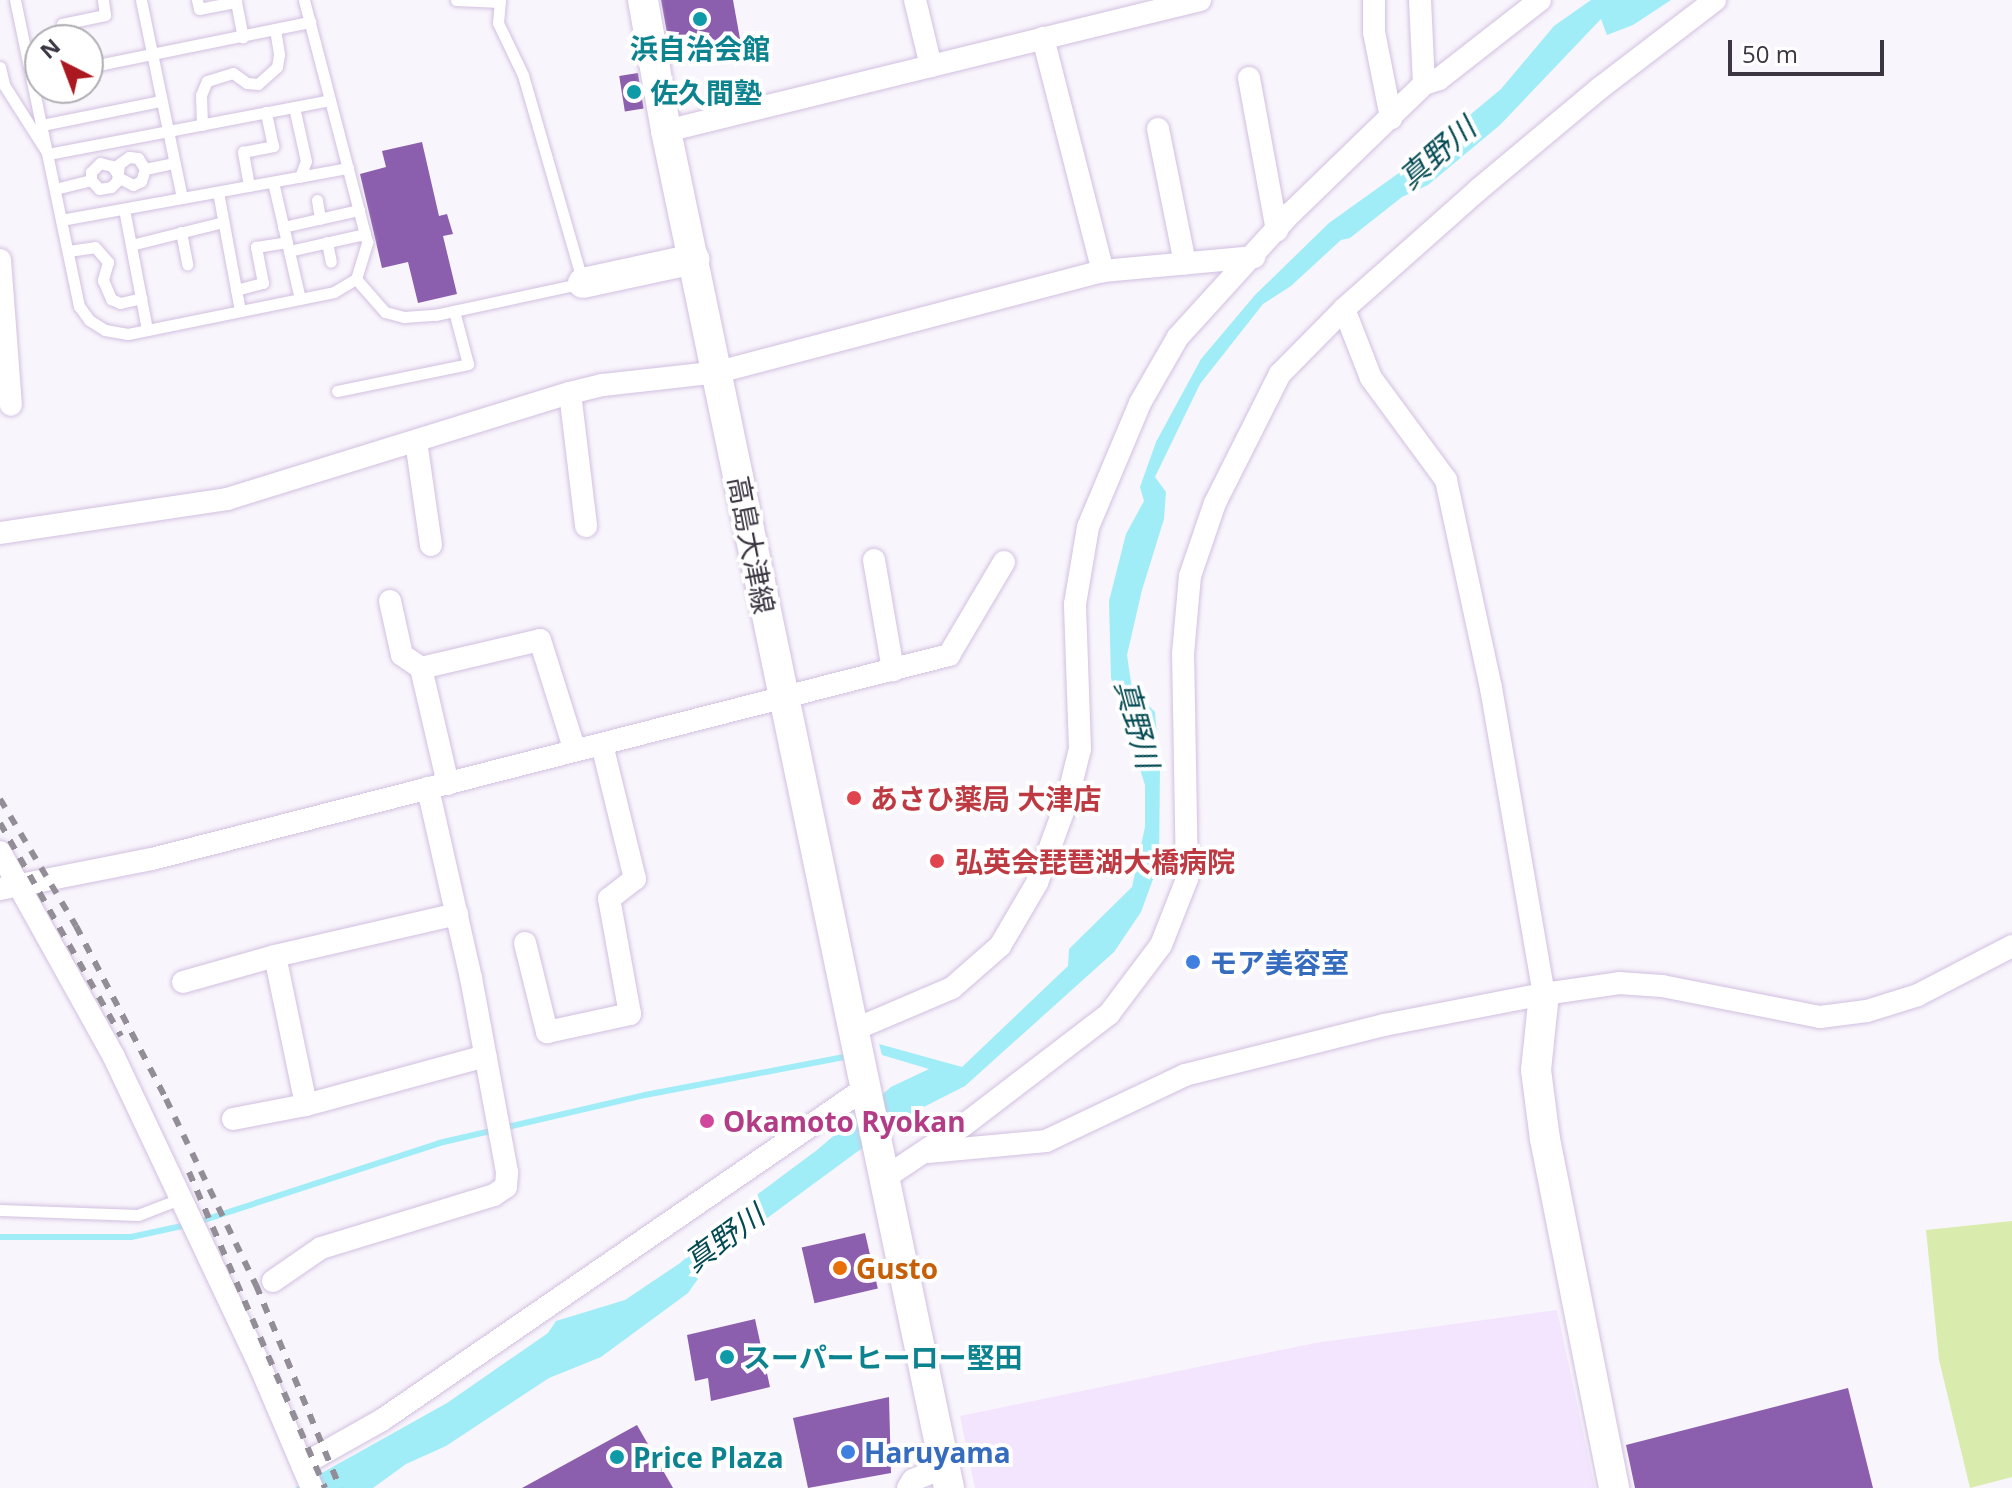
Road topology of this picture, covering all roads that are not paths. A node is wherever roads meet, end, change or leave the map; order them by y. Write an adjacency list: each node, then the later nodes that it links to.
1 (15, 0): 18 (lane)
2 (103, 0): 16 (lane)
3 (141, 0): 21 (lane)
4 (197, 0): 19 (lane)
5 (304, 0): 15 (lane)
6 (456, 0): 14 (lane)
7 (643, 0): 36 (main road, 高島大津線)
8 (915, 0): 23 (street)
9 (1200, 0): 20 (street)
10 (1374, 0): 32 (street)
11 (1420, 0): 26 (street)
12 (1540, 0): 26 (street)
13 (1715, 0): 76 (street)
14 (500, 1): 72 (lane)
15 (310, 22): 17 (lane); 27 (lane)
16 (62, 24)
17 (275, 30): 19 (lane); 34 (lane)
18 (24, 33)
19 (243, 37): 21 (lane)
20 (1043, 38): 23 (street); 70 (street)
21 (151, 55): 22 (lane); 28 (lane)
22 (104, 64)
23 (931, 66): 36 (street)
24 (0, 67): 38 (lane)
25 (1249, 78): 57 (street)
26 (1424, 84): 32 (street)
27 (330, 100): 30 (lane); 40 (lane)
28 (160, 101): 33 (lane); 37 (lane)
29 (39, 104): 33 (lane)
30 (294, 107): 31 (lane); 43 (lane)
31 (266, 112): 34 (lane); 46 (lane)
32 (1391, 118): 57 (street)
33 (42, 125): 38 (lane)
34 (202, 125): 37 (lane)
35 (1158, 129): 68 (street)
36 (666, 131): 65 (main road, 高島大津線)
37 (166, 132): 38 (lane); 39 (lane)
38 (48, 154): 47 (lane)
39 (174, 163): 41 (lane); 49 (lane)
40 (348, 168): 43 (lane); 52 (lane)
41 (145, 169): 42 (lane); 42 (lane)
42 (117, 175): 44 (lane); 44 (lane)
43 (300, 177): 45 (lane)
44 (91, 180): 47 (lane)
45 (273, 182): 46 (lane); 56 (lane)
46 (249, 186): 48 (lane)
47 (55, 189): 54 (lane)
48 (218, 192): 49 (lane); 55 (lane)
49 (182, 198): 51 (lane)
50 (317, 200): 53 (lane)
51 (124, 209): 54 (lane); 61 (lane)
52 (359, 210): 53 (lane); 59 (lane)
53 (320, 219): 56 (lane)
54 (61, 220): 63 (lane)
55 (223, 222): 58 (lane); 73 (lane)
56 (283, 227): 62 (lane)
57 (1277, 230): 64 (street)
58 (181, 232): 61 (lane); 69 (lane)
59 (365, 234): 60 (lane); 71 (lane)
60 (327, 242): 62 (lane); 67 (lane)
61 (131, 245): 74 (lane)
62 (288, 246): 73 (lane); 75 (lane)
63 (68, 251): 74 (lane); 79 (lane)
64 (1254, 257): 68 (street); 106 (street)
65 (694, 259): 72 (main road); 81 (main road, 高島大津線)
66 (0, 260): 80 (street)
67 (331, 262)
68 (1185, 263): 70 (street)
69 (187, 264)
70 (1103, 271): 81 (street)
71 (356, 279): 75 (lane); 78 (lane)
72 (583, 283): 78 (lane)
73 (236, 290): 77 (lane)
74 (141, 298): 79 (lane)
75 (300, 299): 77 (lane)
76 (1344, 309): 105 (street); 111 (street)
77 (240, 311): 79 (lane)
78 (454, 311): 82 (lane)
79 (147, 330)
80 (4, 359): 84 (street)
81 (718, 372): 83 (street); 94 (main road, 高島大津線)
82 (337, 391)
83 (570, 393): 85 (street); 86 (street)
84 (11, 405)
85 (416, 441): 87 (street); 88 (street)
86 (586, 526)
87 (0, 533)
88 (431, 545)
89 (874, 560): 93 (street)
90 (1004, 562): 93 (street)
91 (390, 601): 92 (street)
92 (421, 668): 96 (street); 97 (street)
93 (893, 670): 94 (street)
94 (783, 699): 95 (street); 106 (main road, 高島大津線)
95 (602, 745): 96 (street); 101 (street)
96 (575, 751): 97 (street)
97 (438, 786): 99 (street); 100 (street)
98 (0, 852): 99 (street)
99 (10, 887): 113 (street)
100 (457, 914): 103 (street); 107 (street)
101 (525, 943)
102 (2012, 946): 105 (street)
103 (275, 956): 104 (street); 109 (street)
104 (183, 982)
105 (1544, 994): 111 (street); 119 (main road)
106 (851, 1031): 108 (main road, 高島大津線)
107 (485, 1056): 109 (street); 115 (street)
108 (864, 1089): 112 (main road, 高島大津線); 116 (street)
109 (306, 1105): 110 (street)
110 (233, 1119)
111 (923, 1152): 112 (street)
112 (881, 1173): 117 (main road)
113 (182, 1198): 114 (lane); 116 (street)
114 (0, 1210)
115 (273, 1281)
116 (307, 1476)
117 (947, 1478): 118 (street)
118 (908, 1488)
119 (1614, 1488)

